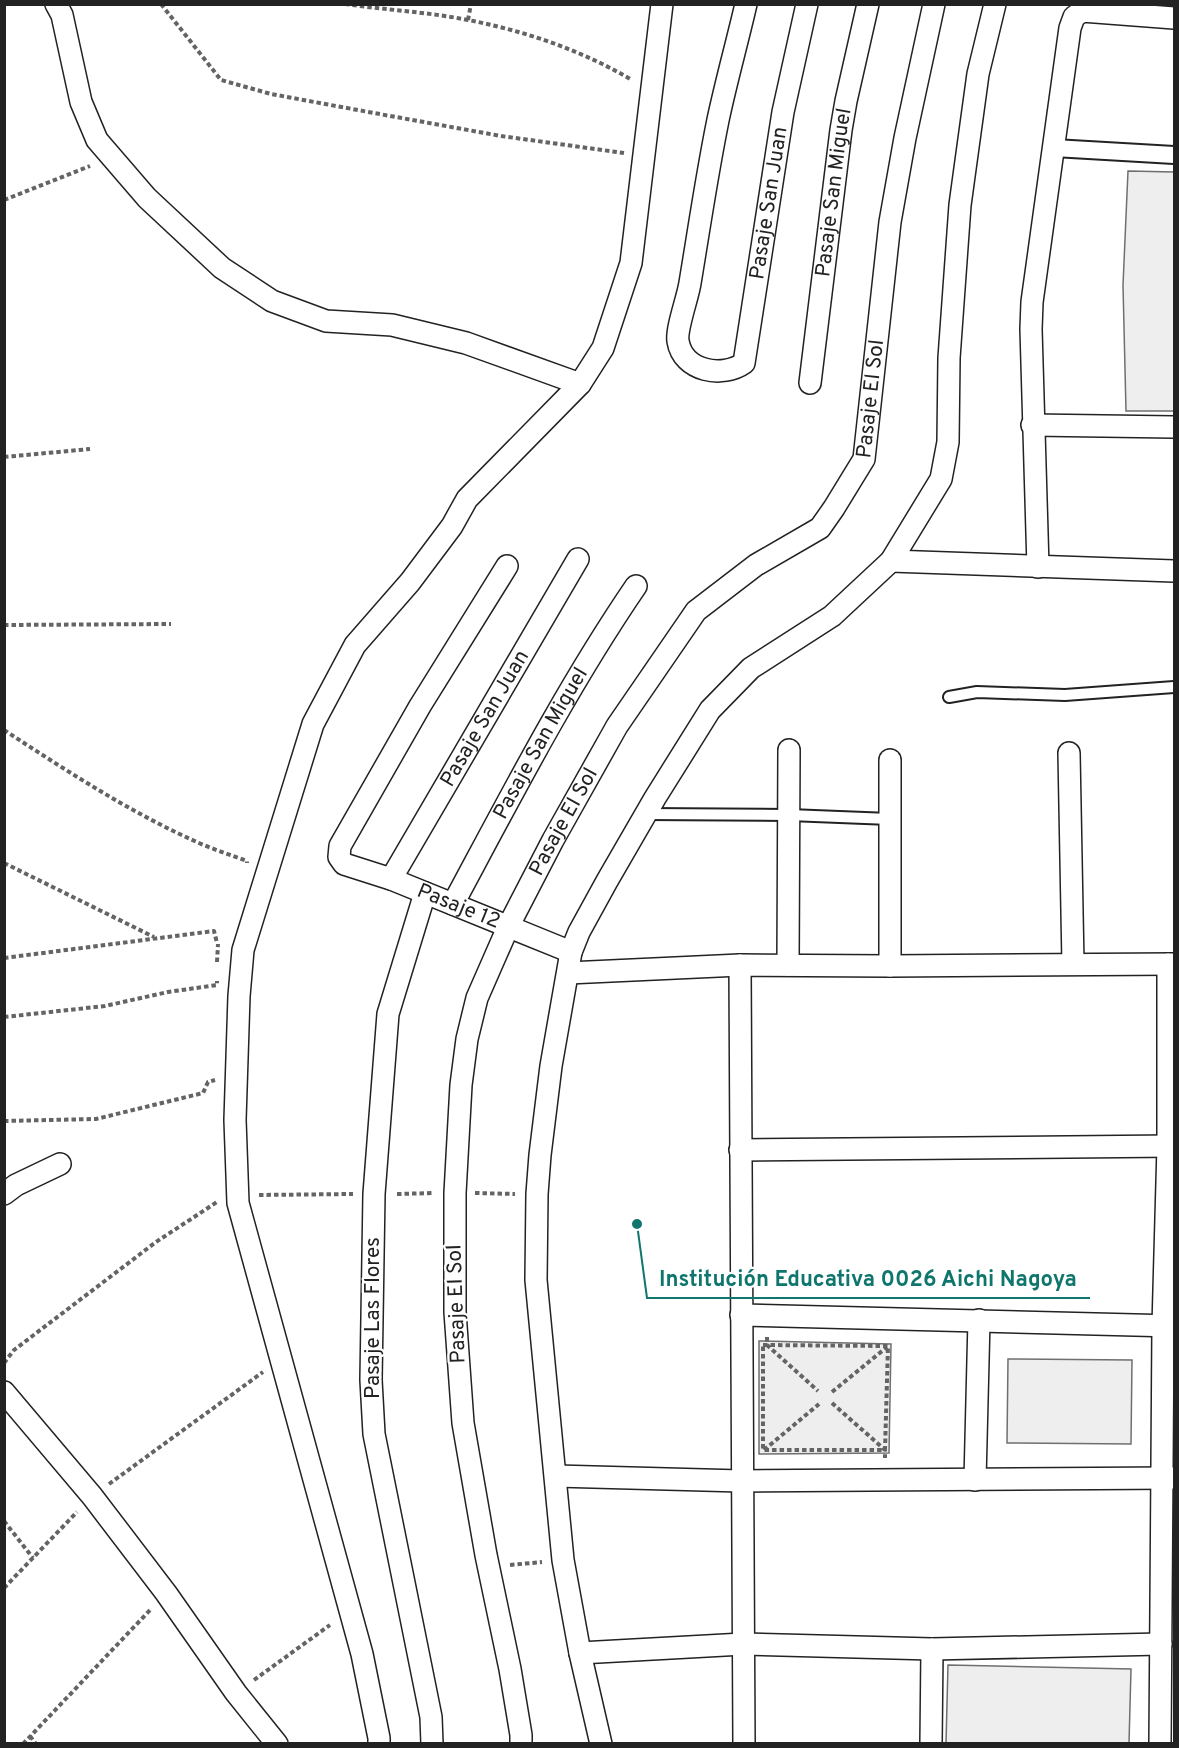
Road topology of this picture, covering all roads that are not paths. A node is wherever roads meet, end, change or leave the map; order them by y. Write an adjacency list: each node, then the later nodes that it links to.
1 (56, 4): 12 (street)
2 (662, 4): 12 (street)
3 (746, 4): 4 (street, Pasaje San Juan)
4 (807, 4)
5 (868, 4): 11 (street, Pasaje San Miguel)
6 (934, 4): 32 (street, Pasaje El Sol)
7 (995, 4): 16 (street)
8 (1174, 18): 9 (street)
9 (1054, 147): 10 (street); 13 (street)
10 (1174, 155)
11 (810, 383)
12 (580, 384): 57 (street)
13 (1032, 425): 14 (street); 18 (street)
14 (1174, 427)
15 (578, 559): 29 (street, Pasaje San Juan)
16 (891, 561): 18 (street); 26 (street)
17 (507, 566): 29 (street, Pasaje 12)
18 (1038, 567): 19 (street)
19 (1174, 570)
20 (636, 586): 31 (street, Pasaje San Miguel)
21 (1174, 687): 22 (lane)
22 (949, 697)
23 (789, 750): 27 (street)
24 (1069, 753): 35 (street)
25 (890, 760): 28 (street)
26 (646, 814): 27 (lane); 33 (street)
27 (789, 815): 28 (lane); 37 (street)
28 (890, 819): 38 (street)
29 (391, 879): 30 (street, Pasaje 12)
30 (425, 893): 31 (street, Pasaje 12); 58 (street, Pasaje Las Flores)
31 (453, 904): 32 (street, Pasaje 12)
32 (509, 925): 33 (street, Pasaje 12); 55 (street, Pasaje El Sol)
33 (570, 963): 34 (street); 47 (street)
34 (740, 964): 37 (street); 40 (street)
35 (1073, 964): 36 (street); 38 (street)
36 (1171, 964): 39 (street)
37 (788, 965): 38 (street)
38 (890, 966)
39 (1171, 1146): 40 (street); 45 (street)
40 (740, 1150): 43 (street)
41 (60, 1164): 42 (street)
42 (4, 1194)
43 (741, 1315): 44 (street); 50 (street)
44 (979, 1320): 45 (street); 49 (street)
45 (1169, 1326): 48 (street)
46 (4, 1392): 56 (street)
47 (556, 1476): 50 (street); 54 (street)
48 (1168, 1478): 49 (street); 52 (street)
49 (975, 1480): 50 (street)
50 (741, 1481): 51 (street)
51 (743, 1644): 53 (street); 54 (street); 60 (street)
52 (1161, 1644): 53 (street); 62 (street)
53 (932, 1649): 61 (street)
54 (580, 1653): 59 (street)
55 (521, 1739)
56 (277, 1743)
57 (379, 1743)
58 (432, 1743)
59 (601, 1743)
60 (744, 1743)
61 (931, 1743)
62 (1160, 1743)

